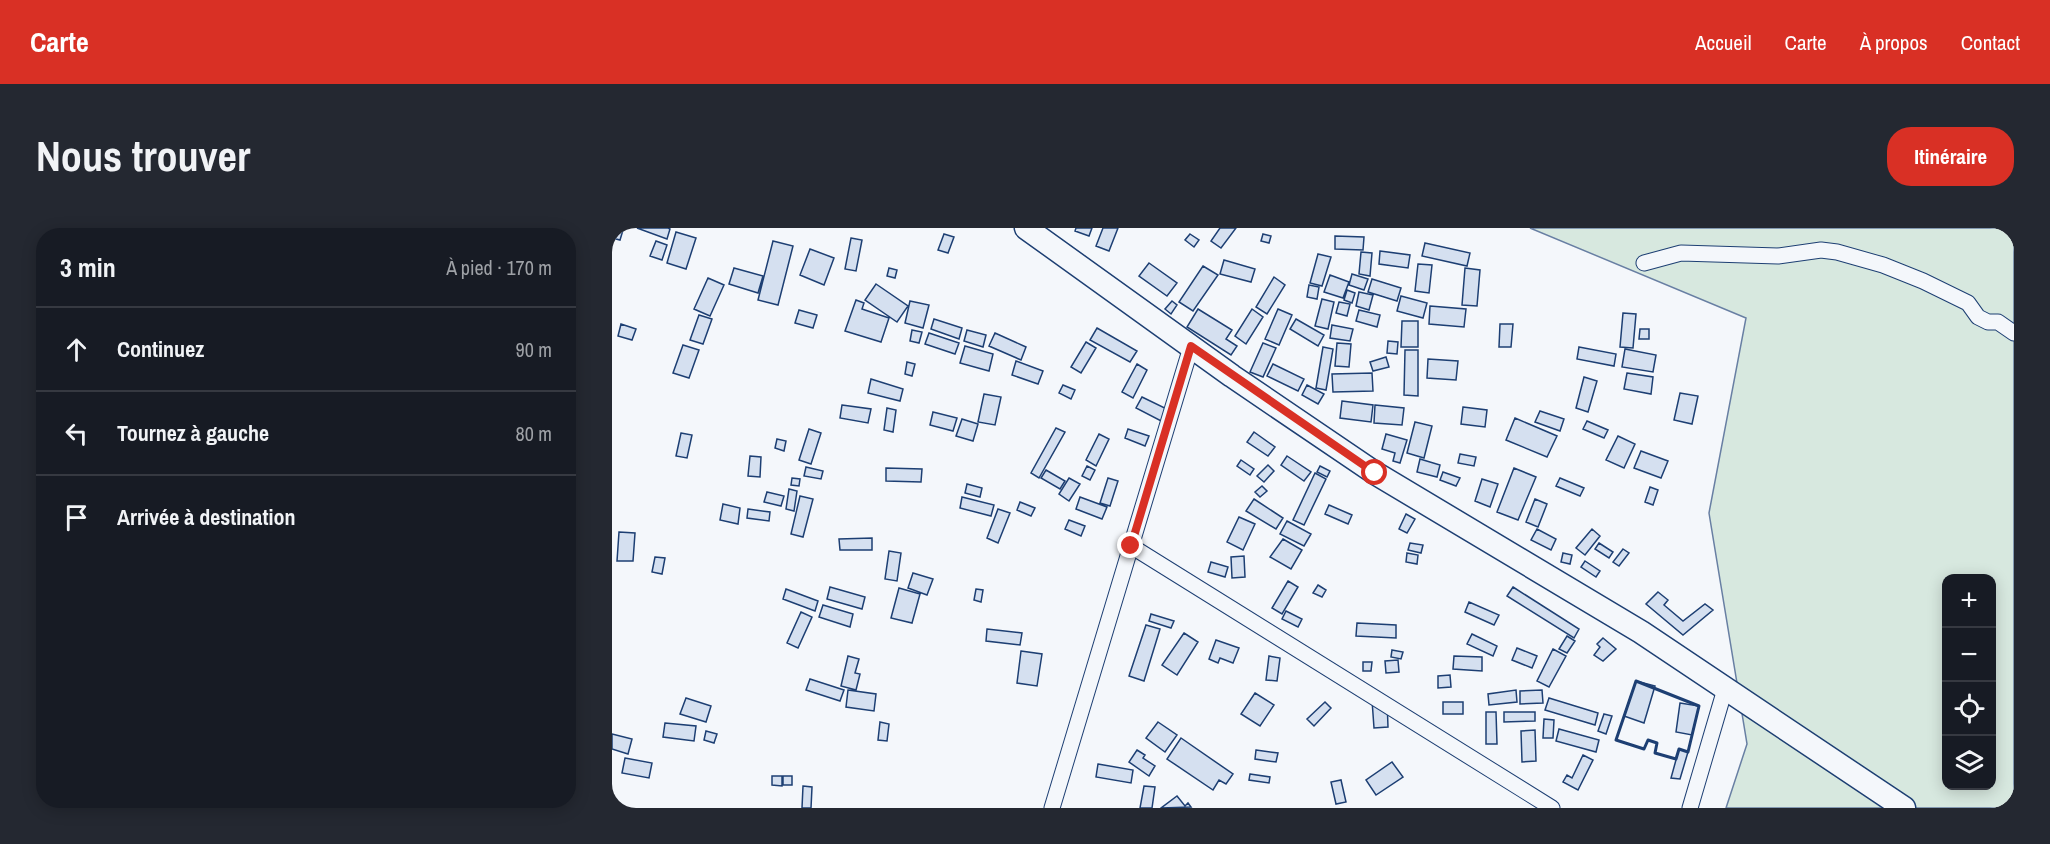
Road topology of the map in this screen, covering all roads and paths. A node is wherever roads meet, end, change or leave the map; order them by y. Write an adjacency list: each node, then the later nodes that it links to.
1 (1026, 228): 4 (main road)
2 (1644, 263): 3 (street)
3 (2014, 333)
4 (1191, 346): 5 (street); 6 (main road)
5 (1131, 546): 7 (street); 8 (street)
6 (1725, 688): 9 (street); 10 (main road)
7 (1052, 808)
8 (1552, 808)
9 (1690, 808)
10 (1904, 808)

